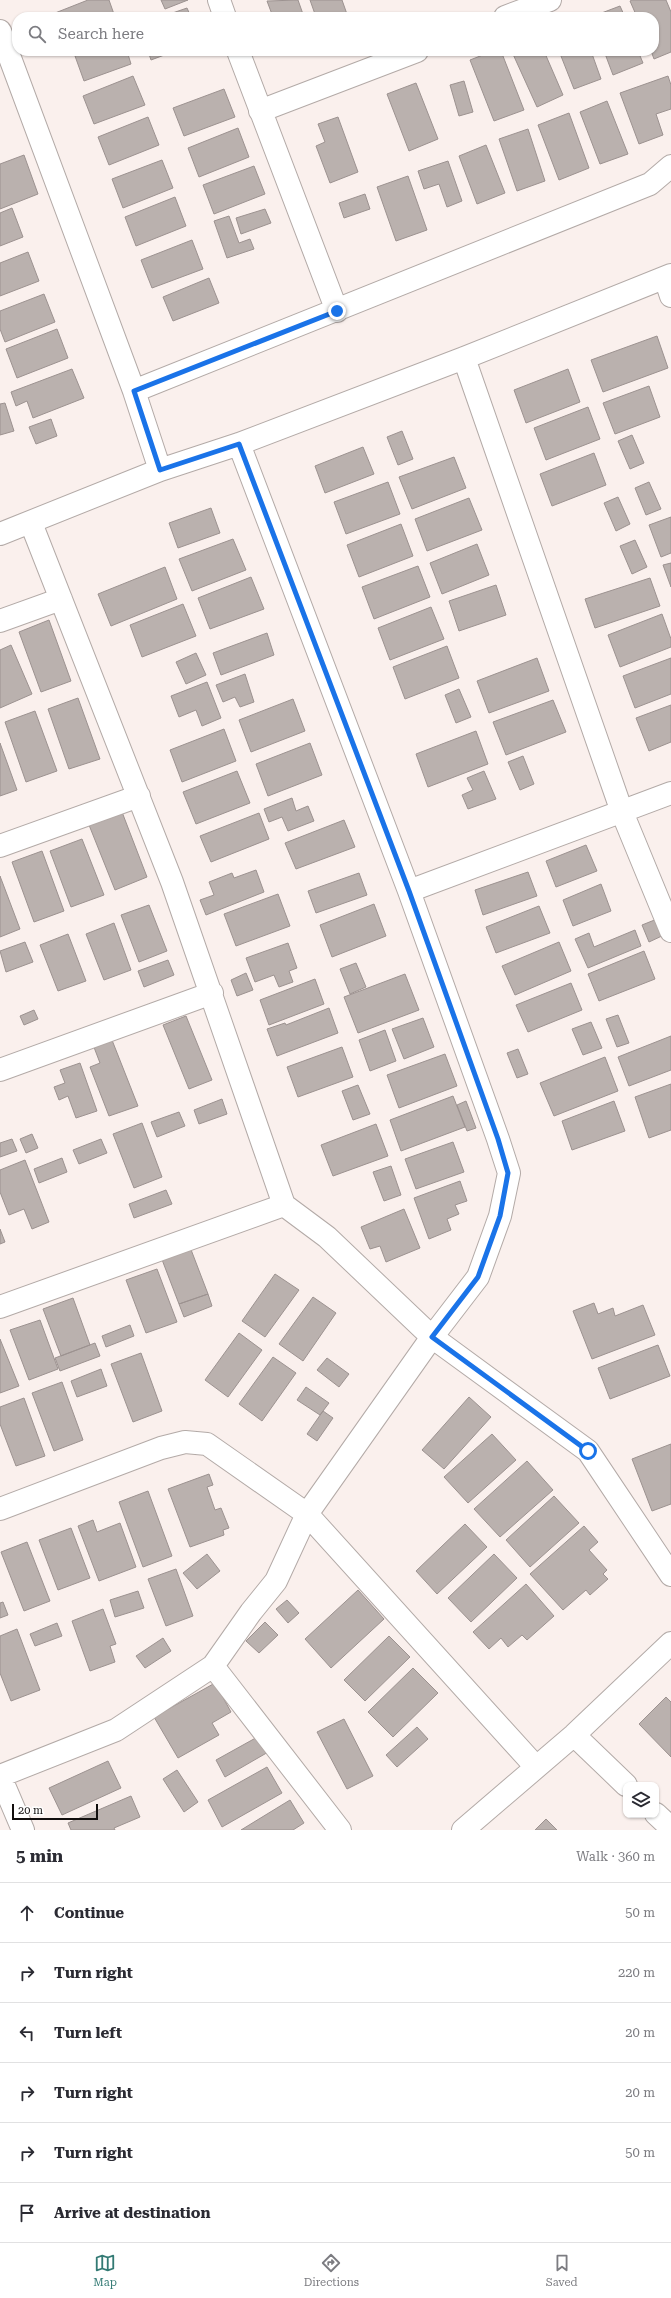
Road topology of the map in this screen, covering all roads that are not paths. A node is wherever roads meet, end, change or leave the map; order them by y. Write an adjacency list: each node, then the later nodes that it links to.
1 (219, 0): 3 (street)
2 (550, 0): 4 (street)
3 (223, 12)
4 (518, 12)
5 (0, 31): 13 (street)
6 (240, 56): 8 (street)
7 (403, 56): 8 (street)
8 (260, 111): 11 (street)
9 (671, 166): 11 (street)
10 (669, 283): 12 (street)
11 (337, 311): 13 (street)
12 (464, 358): 14 (street); 22 (street)
13 (134, 391): 15 (street)
14 (239, 444): 15 (street); 24 (street)
15 (160, 470): 16 (street)
16 (31, 523): 17 (street); 18 (street)
17 (0, 534)
18 (61, 599): 19 (street); 21 (street)
19 (0, 621)
20 (671, 793): 22 (street)
21 (139, 796): 23 (street); 26 (street)
22 (622, 812): 24 (street); 25 (street)
23 (0, 846)
24 (409, 891): 30 (street)
25 (671, 931)
26 (212, 993): 27 (street); 28 (street)
27 (0, 1070)
28 (284, 1204): 29 (street); 30 (street)
29 (0, 1307)
30 (432, 1337): 32 (street); 33 (street)
31 (0, 1509): 32 (street)
32 (307, 1514): 35 (street); 37 (street)
33 (671, 1575)
34 (671, 1643): 36 (street)
35 (213, 1666): 38 (street); 43 (street)
36 (574, 1735): 37 (street); 39 (street)
37 (536, 1767): 44 (street)
38 (0, 1776): 42 (street)
39 (623, 1782)
40 (659, 1817): 41 (street)
41 (671, 1828)
42 (23, 1830)
43 (340, 1830)
44 (463, 1830)

